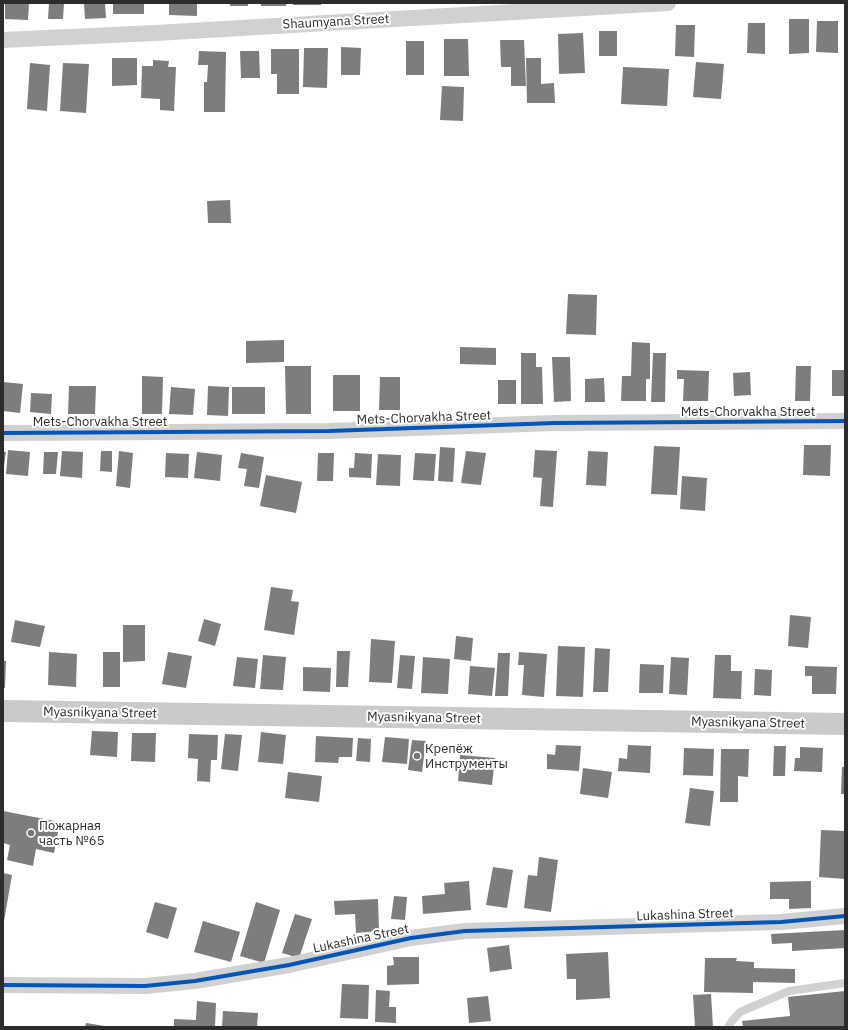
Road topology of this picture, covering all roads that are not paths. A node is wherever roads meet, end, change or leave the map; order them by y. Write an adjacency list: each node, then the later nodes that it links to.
1 (668, 3): 2 (street, Shaumyana Street)
2 (3, 40)
3 (845, 421): 4 (street, Mets-Chorvakha Street)
4 (3, 433)
5 (3, 711): 6 (street, Myasnikyana Street)
6 (845, 724)
7 (845, 916): 9 (street, Lukashina Street)
8 (845, 983): 10 (lane)
9 (3, 985)
10 (728, 1027)

